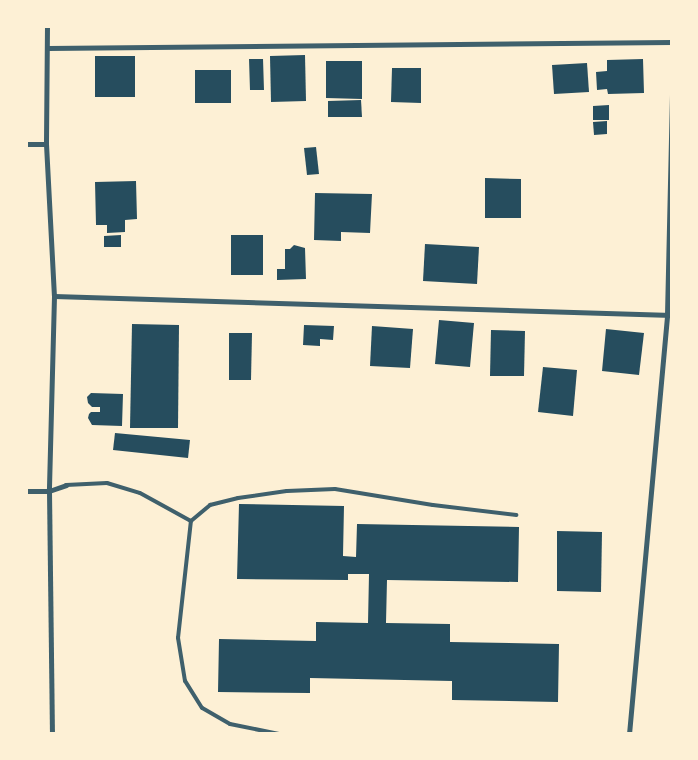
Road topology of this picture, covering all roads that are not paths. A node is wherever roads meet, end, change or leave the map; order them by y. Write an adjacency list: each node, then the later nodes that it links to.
1 (47, 26): 3 (street)
2 (672, 42): 3 (street)
3 (48, 48): 6 (street)
4 (672, 90): 8 (street)
5 (26, 144): 6 (street)
6 (46, 144): 7 (street)
7 (54, 296): 8 (street); 11 (street)
8 (669, 315): 16 (street)
9 (66, 485): 11 (street); 13 (lane)
10 (26, 491): 11 (street)
11 (49, 491): 14 (street)
12 (516, 515): 13 (lane)
13 (191, 520): 15 (lane)
14 (52, 734)
15 (279, 734)
16 (629, 734)

